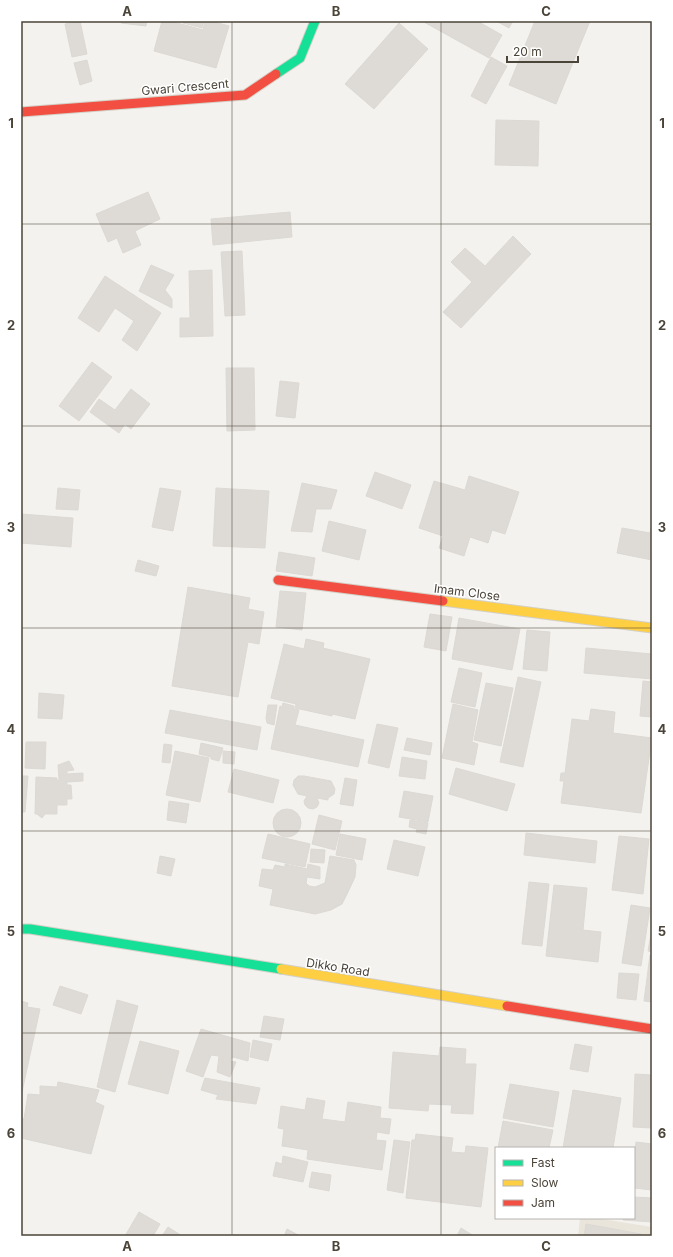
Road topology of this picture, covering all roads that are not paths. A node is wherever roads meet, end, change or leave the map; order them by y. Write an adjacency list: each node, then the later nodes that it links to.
1 (315, 21): 2 (street, Gwari Crescent)
2 (21, 112)
3 (278, 580): 4 (street, Imam Close)
4 (652, 628)
5 (21, 929): 6 (street, Dikko Road)
6 (652, 1029)

